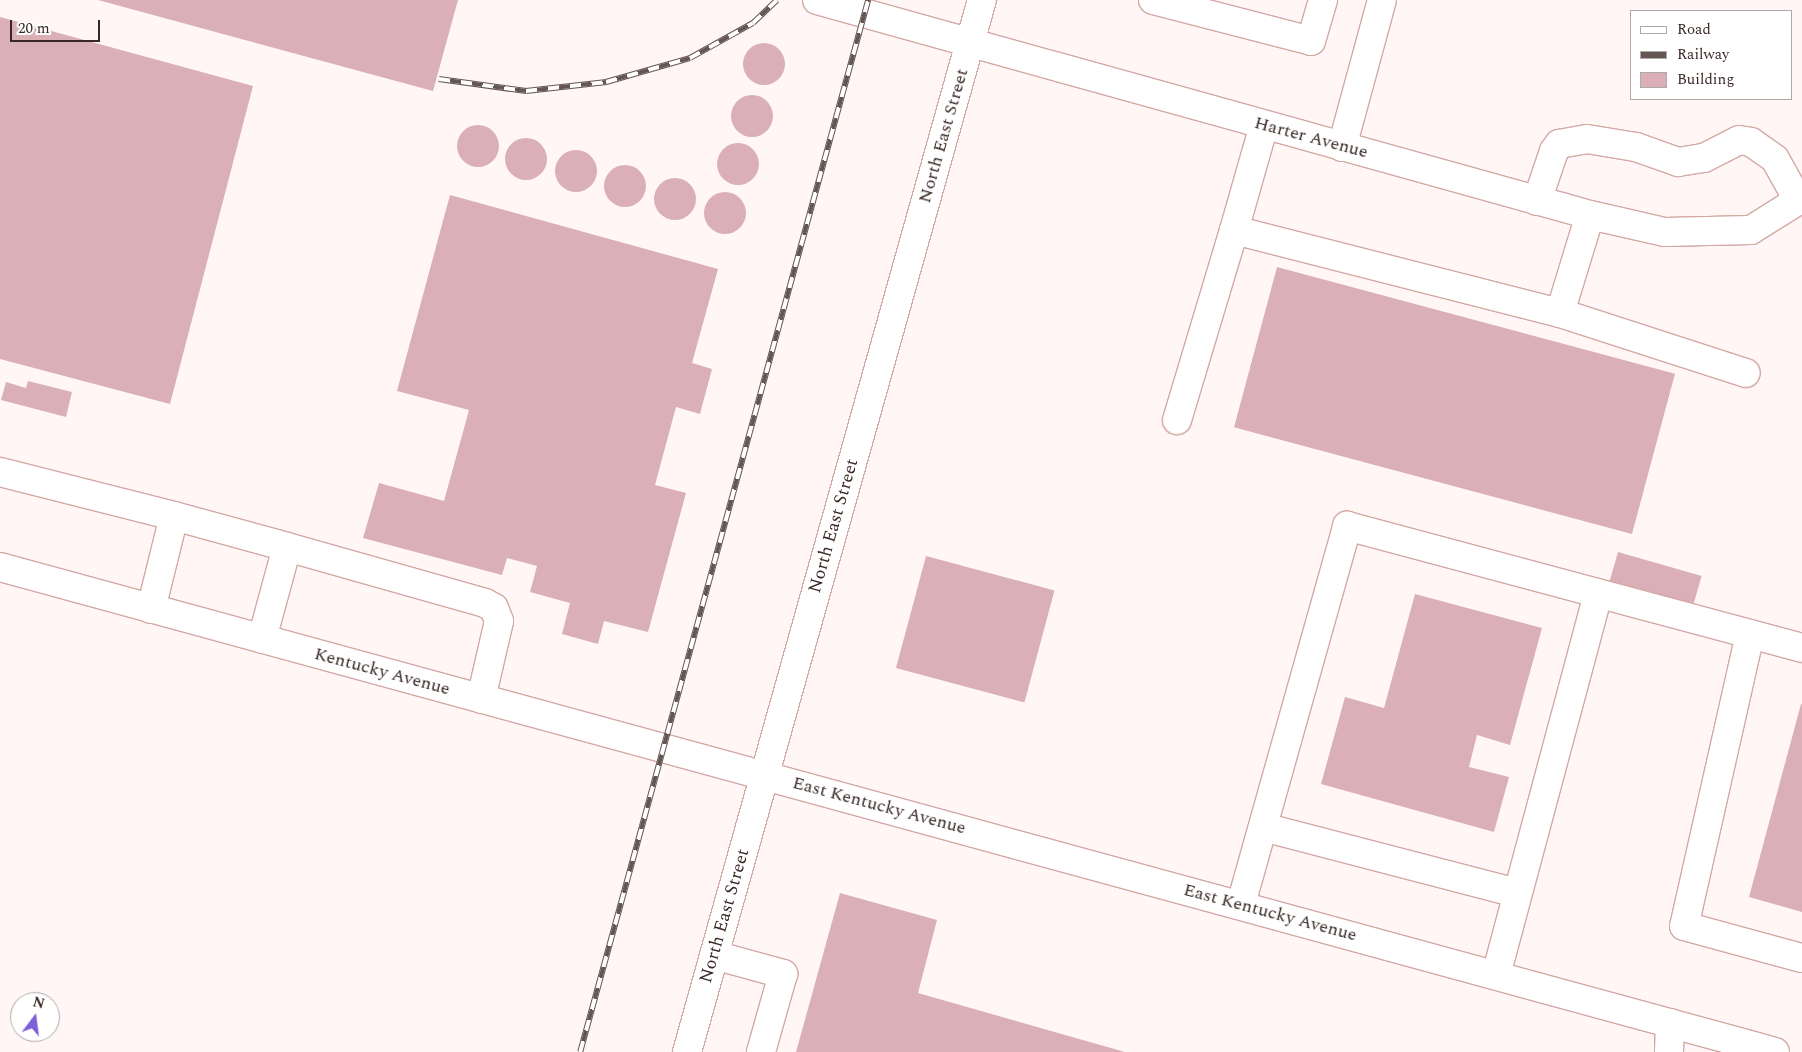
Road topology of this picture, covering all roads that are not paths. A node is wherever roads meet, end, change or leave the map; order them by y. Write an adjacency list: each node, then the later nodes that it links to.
1 (817, 0): 6 (street, Harter Avenue)
2 (982, 0): 6 (street, North East Street)
3 (1153, 0): 4 (street)
4 (1323, 0)
5 (1382, 0): 8 (street)
6 (969, 44): 7 (street, Harter Avenue); 26 (street, North East Street)
7 (1264, 126): 8 (street, Harter Avenue); 12 (street)
8 (1342, 147): 10 (street, Harter Avenue)
9 (1800, 199): 10 (street); 11 (street, Harter Avenue)
10 (1538, 201): 11 (street, Harter Avenue)
11 (1590, 216): 13 (street)
12 (1234, 230): 13 (street); 15 (street)
13 (1560, 313): 14 (street)
14 (1746, 372)
15 (1177, 420)
16 (0, 472): 17 (street)
17 (174, 516): 18 (street); 21 (street)
18 (287, 547): 23 (street); 25 (street)
19 (0, 567): 21 (street, Kentucky Avenue)
20 (1598, 593): 22 (street); 27 (street); 28 (street)
21 (151, 609): 23 (street, Kentucky Avenue)
22 (1750, 634): 24 (street); 31 (street)
23 (262, 639): 25 (street, Kentucky Avenue)
24 (1802, 648)
25 (481, 699): 26 (street, Kentucky Avenue)
26 (764, 775): 29 (street, East Kentucky Avenue); 30 (street, North East Street)
27 (1263, 827): 28 (street); 29 (street)
28 (1517, 893): 32 (street)
29 (1241, 904): 32 (street, East Kentucky Avenue)
30 (714, 955): 34 (street, North East Street); 35 (street)
31 (1802, 958)
32 (1496, 975): 33 (street, East Kentucky Avenue)
33 (1670, 1023): 36 (street); 37 (street, East Kentucky Avenue)
34 (687, 1052)
35 (762, 1052)
36 (1669, 1052)
37 (1775, 1052)

